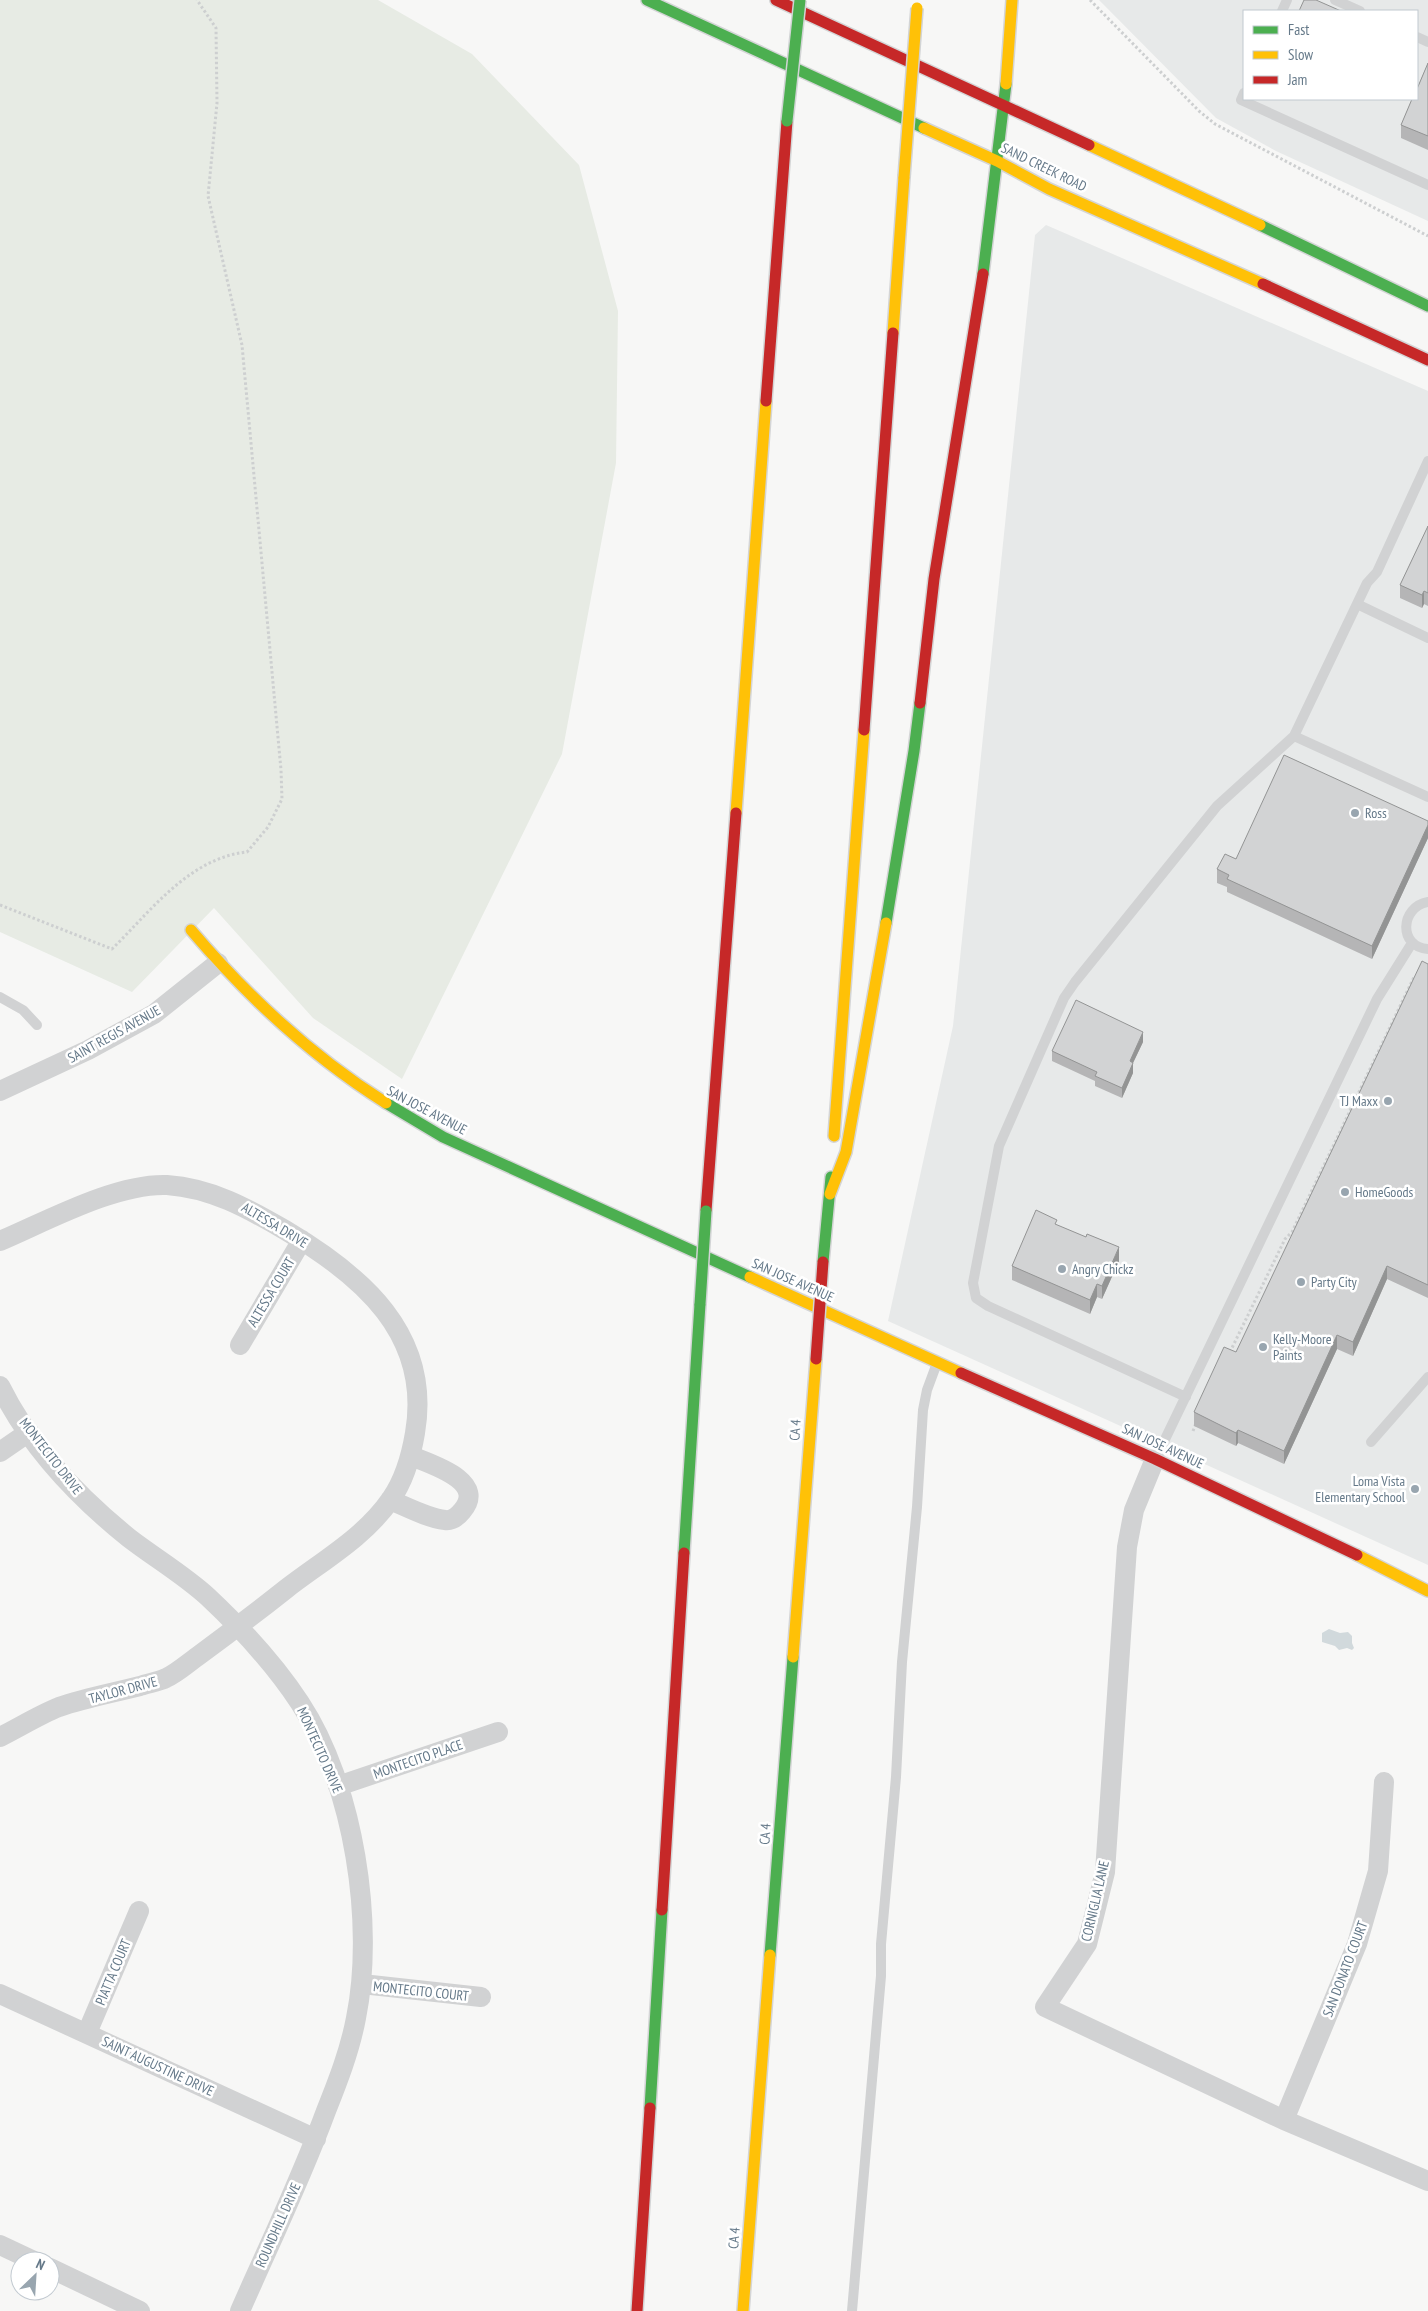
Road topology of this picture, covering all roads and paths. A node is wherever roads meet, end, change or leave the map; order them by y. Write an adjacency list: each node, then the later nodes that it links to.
1 (197, 0): 27 (path)
2 (647, 0): 16 (main road, SAND CREEK ROAD)
3 (776, 0): 14 (main road)
4 (783, 0): 11 (main road)
5 (800, 0): 15 (main road, bridge)
6 (1012, 0): 14 (main road)
7 (1090, 0): 18 (path)
8 (1335, 0): 10 (lane)
9 (917, 4): 36 (main road, CA 4, bridge)
10 (1358, 10)
11 (782, 19)
12 (780, 48): 15 (main road, bridge)
13 (1243, 95): 17 (lane)
14 (1005, 106): 16 (main road); 19 (main road)
15 (787, 121): 72 (main road, bridge)
16 (997, 161): 20 (main road, SAND CREEK ROAD); 36 (main road)
17 (1428, 185)
18 (1428, 236)
19 (1428, 306)
20 (1428, 360)
21 (1428, 461): 22 (lane)
22 (1357, 604): 23 (lane); 24 (lane)
23 (1428, 638)
24 (1294, 736): 25 (lane); 44 (lane)
25 (1428, 797)
26 (1428, 902): 29 (lane)
27 (0, 905)
28 (191, 930): 31 (main road, SAN JOSE AVENUE)
29 (1412, 943): 30 (lane); 44 (lane)
30 (1428, 949)
31 (218, 963): 35 (street, SAINT REGIS AVENUE); 41 (main road, SAN JOSE AVENUE)
32 (1421, 980): 40 (path)
33 (0, 998): 34 (lane)
34 (37, 1025)
35 (0, 1091)
36 (830, 1194): 73 (main road, CA 4 / CA 4, bridge)
37 (302, 1240): 38 (street, ALTESSA DRIVE); 39 (street, ALTESSA COURT); 50 (street, ALTESSA DRIVE)
38 (0, 1241)
39 (240, 1345)
40 (1226, 1361)
41 (938, 1362): 51 (main road, SAN JOSE AVENUE); 74 (lane)
42 (1428, 1377): 48 (lane)
43 (0, 1386): 47 (street, MONTECITO DRIVE)
44 (1186, 1397): 51 (lane)
45 (1197, 1422): 46 (path)
46 (1193, 1431)
47 (29, 1432): 49 (street); 54 (street, MONTECITO DRIVE)
48 (1371, 1442)
49 (0, 1452)
50 (411, 1456): 52 (street, ALTESSA DRIVE); 52 (street)
51 (1155, 1459): 53 (main road, SAN JOSE AVENUE); 64 (street, CORNIGLIA LANE)
52 (390, 1500): 54 (street, ALTESSA DRIVE)
53 (1428, 1591)
54 (238, 1627): 56 (street, TAYLOR DRIVE); 58 (street, MONTECITO DRIVE)
55 (498, 1732): 58 (street, MONTECITO PLACE)
56 (0, 1737)
57 (1384, 1782): 64 (street, SAN DONATO COURT)
58 (338, 1786): 60 (street, MONTECITO DRIVE)
59 (140, 1911): 63 (street, PIATTA COURT)
60 (362, 1984): 62 (street, MONTECITO COURT); 65 (street, MONTECITO DRIVE)
61 (0, 1994): 63 (street, SAINT AUGUSTINE DRIVE)
62 (481, 1997)
63 (87, 2034): 65 (street, SAINT AUGUSTINE DRIVE)
64 (1284, 2120): 66 (street, CORNIGLIA LANE)
65 (316, 2138): 71 (street, ROUNDHILL DRIVE)
66 (1428, 2181)
67 (0, 2245): 68 (street)
68 (13, 2251)
69 (60, 2273): 70 (street)
70 (140, 2311)
71 (240, 2311)
72 (637, 2311)
73 (743, 2311)
74 (852, 2311)

